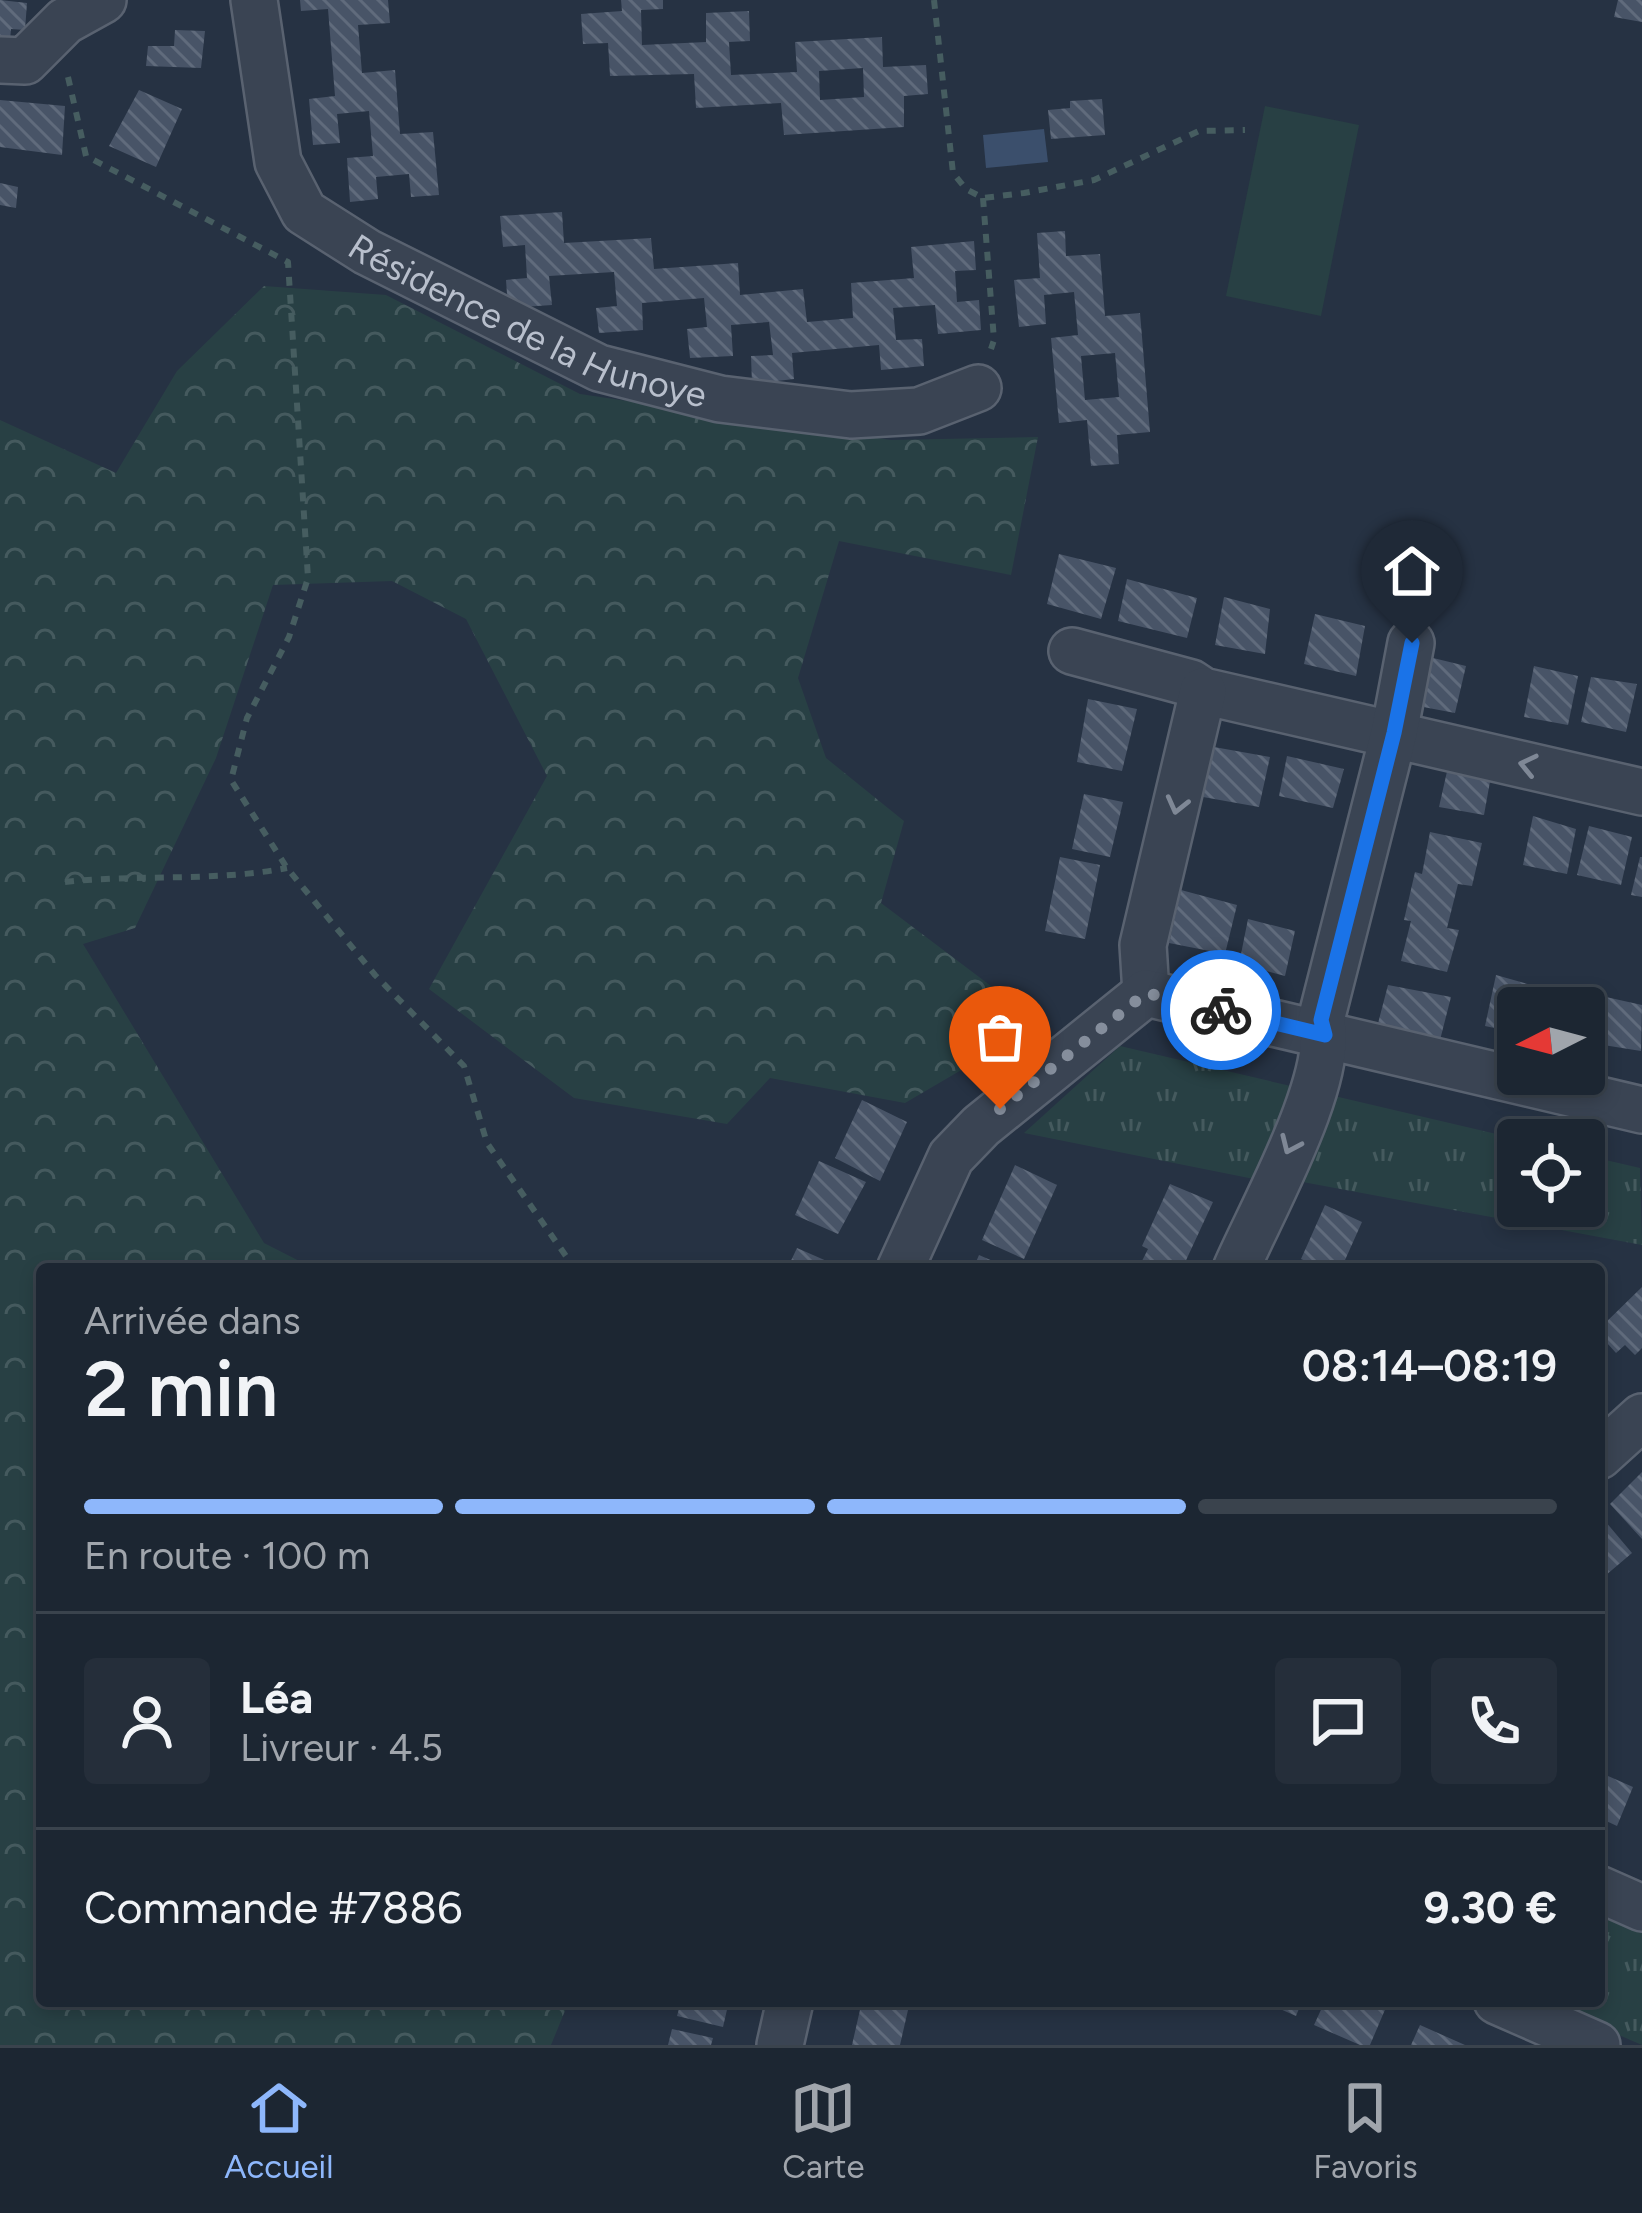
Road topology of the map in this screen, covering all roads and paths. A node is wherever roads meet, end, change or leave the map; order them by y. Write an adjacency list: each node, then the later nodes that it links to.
1 (103, 0): 4 (street)
2 (254, 0): 8 (street, Résidence de la Hunoye)
3 (934, 0): 7 (path)
4 (57, 32): 5 (street); 14 (path)
5 (0, 60)
6 (1245, 130): 7 (path)
7 (983, 198): 8 (path)
8 (978, 388)
9 (1412, 643): 12 (street)
10 (1072, 651): 11 (street)
11 (1203, 691): 12 (street); 16 (street, one-way to 16)
12 (1394, 733): 13 (street, one-way to 12); 17 (street)
13 (1642, 792)
14 (287, 868): 15 (path); 19 (path)
15 (65, 882)
16 (1146, 993): 17 (street); 20 (street)
17 (1325, 1035): 18 (street); 21 (street, one-way to 21)
18 (1642, 1110)
19 (571, 1263)
20 (903, 1263)
21 (1239, 1263)
22 (1642, 1418): 23 (street)
23 (1605, 1451)
24 (1618, 1908): 25 (path)
25 (1605, 1942)
26 (789, 2007): 28 (street)
27 (1511, 2007): 29 (street)
28 (780, 2045)
29 (1597, 2045)

